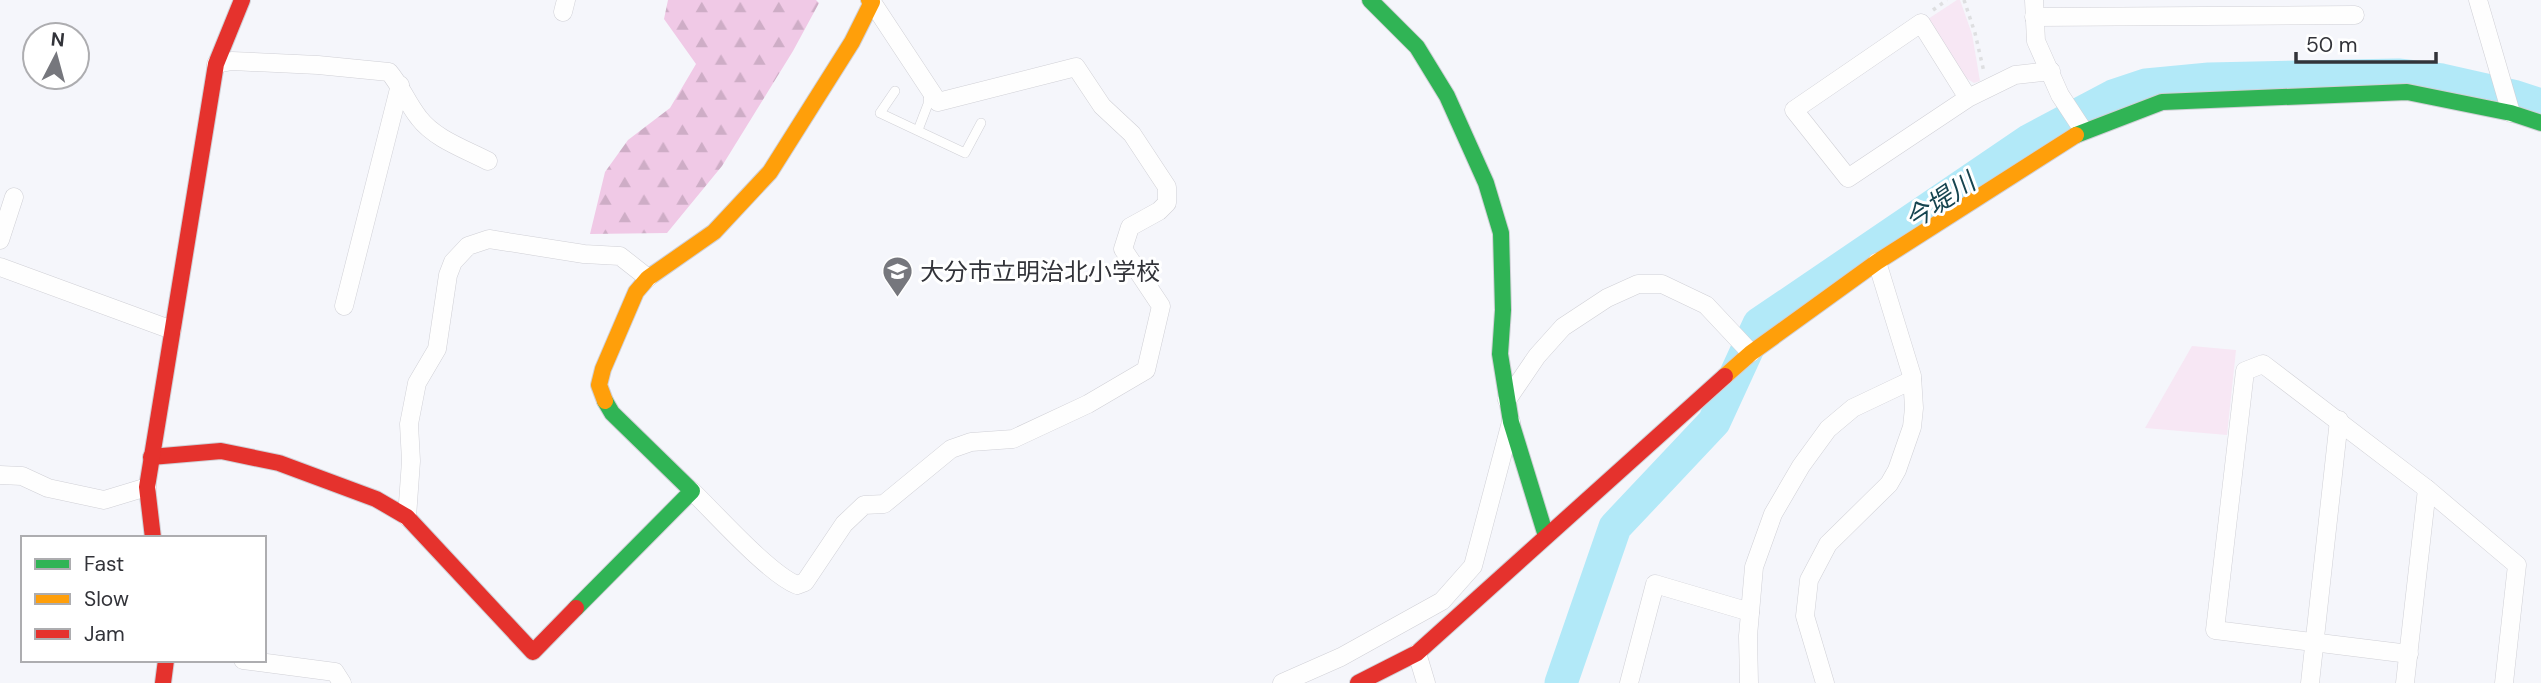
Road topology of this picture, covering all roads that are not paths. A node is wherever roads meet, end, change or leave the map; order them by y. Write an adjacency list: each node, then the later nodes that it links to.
1 (242, 0): 7 (street)
2 (1370, 0): 28 (street)
3 (871, 1): 10 (street); 23 (street)
4 (2476, 3): 13 (street)
5 (2034, 8): 6 (street); 8 (street)
6 (2355, 15)
7 (216, 64): 9 (street); 25 (street)
8 (2051, 71): 12 (street); 16 (street)
9 (400, 85): 18 (street); 24 (street)
10 (929, 87): 17 (lane); 35 (street)
11 (895, 91): 17 (lane)
12 (1968, 98): 12 (street)
13 (2511, 113): 14 (street); 16 (street)
14 (2541, 122)
15 (981, 123): 17 (lane)
16 (2079, 125): 21 (street)
17 (918, 130)
18 (488, 161)
19 (14, 197): 20 (street)
20 (0, 240)
21 (1877, 262): 26 (street); 27 (street)
22 (0, 267): 25 (street)
23 (648, 278): 35 (street); 36 (street)
24 (344, 306)
25 (172, 330): 31 (street)
26 (1751, 353): 28 (street); 38 (street)
27 (1912, 380): 39 (street); 52 (street)
28 (1507, 400): 30 (street)
29 (2339, 420): 34 (street); 40 (street); 40 (street)
30 (1511, 422): 38 (street); 47 (street)
31 (151, 457): 33 (street); 36 (street)
32 (0, 475): 33 (street)
33 (146, 487): 37 (street)
34 (2427, 489): 42 (street); 55 (street)
35 (692, 491): 36 (street)
36 (407, 517)
37 (153, 536)
38 (1546, 536): 41 (street)
39 (1750, 612): 50 (street); 51 (street)
40 (2315, 643): 42 (street); 53 (street)
41 (1417, 653): 48 (street); 49 (street)
42 (2409, 654): 54 (street)
43 (166, 662): 45 (street)
44 (258, 662): 46 (street)
45 (163, 683)
46 (342, 683)
47 (1282, 683)
48 (1358, 683)
49 (1426, 683)
50 (1629, 683)
51 (1749, 683)
52 (1825, 683)
53 (2310, 683)
54 (2405, 683)
55 (2504, 683)

